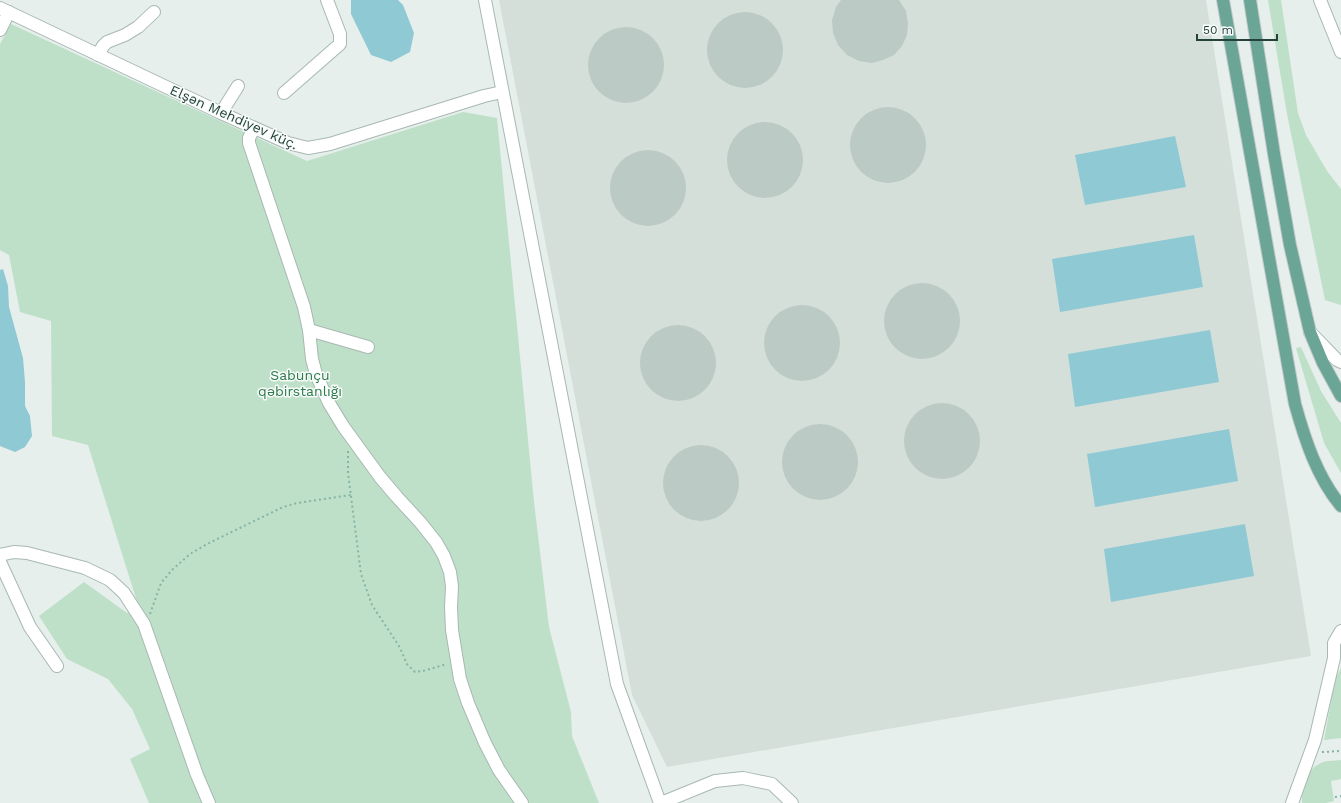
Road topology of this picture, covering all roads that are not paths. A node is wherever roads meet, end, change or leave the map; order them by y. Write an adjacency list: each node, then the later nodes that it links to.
1 (327, 0): 13 (street)
2 (485, 0): 12 (street)
3 (1223, 0): 21 (main road)
4 (1250, 0): 17 (main road)
5 (1320, 0): 9 (street)
6 (5, 10): 8 (street); 10 (street, Elşən Mehdiyev küç.)
7 (154, 12): 10 (street)
8 (0, 30)
9 (1341, 52)
10 (98, 55): 14 (street, Elşən Mehdiyev küç.)
11 (238, 86): 14 (street)
12 (502, 92): 15 (street, Elşən Mehdiyev küç.); 30 (street)
13 (284, 93)
14 (221, 113): 15 (street, Elşən Mehdiyev küç.)
15 (254, 128): 16 (street)
16 (309, 330): 18 (street); 29 (street)
17 (1310, 332): 19 (street); 20 (main road)
18 (368, 347)
19 (1341, 362)
20 (1341, 396)
21 (1337, 501): 22 (street)
22 (1341, 510)
23 (0, 555): 28 (street)
24 (0, 562): 27 (street)
25 (1341, 631): 26 (street)
26 (1337, 657): 32 (street)
27 (57, 666)
28 (209, 803)
29 (522, 803)
30 (660, 803): 31 (street)
31 (792, 803)
32 (1292, 803)

